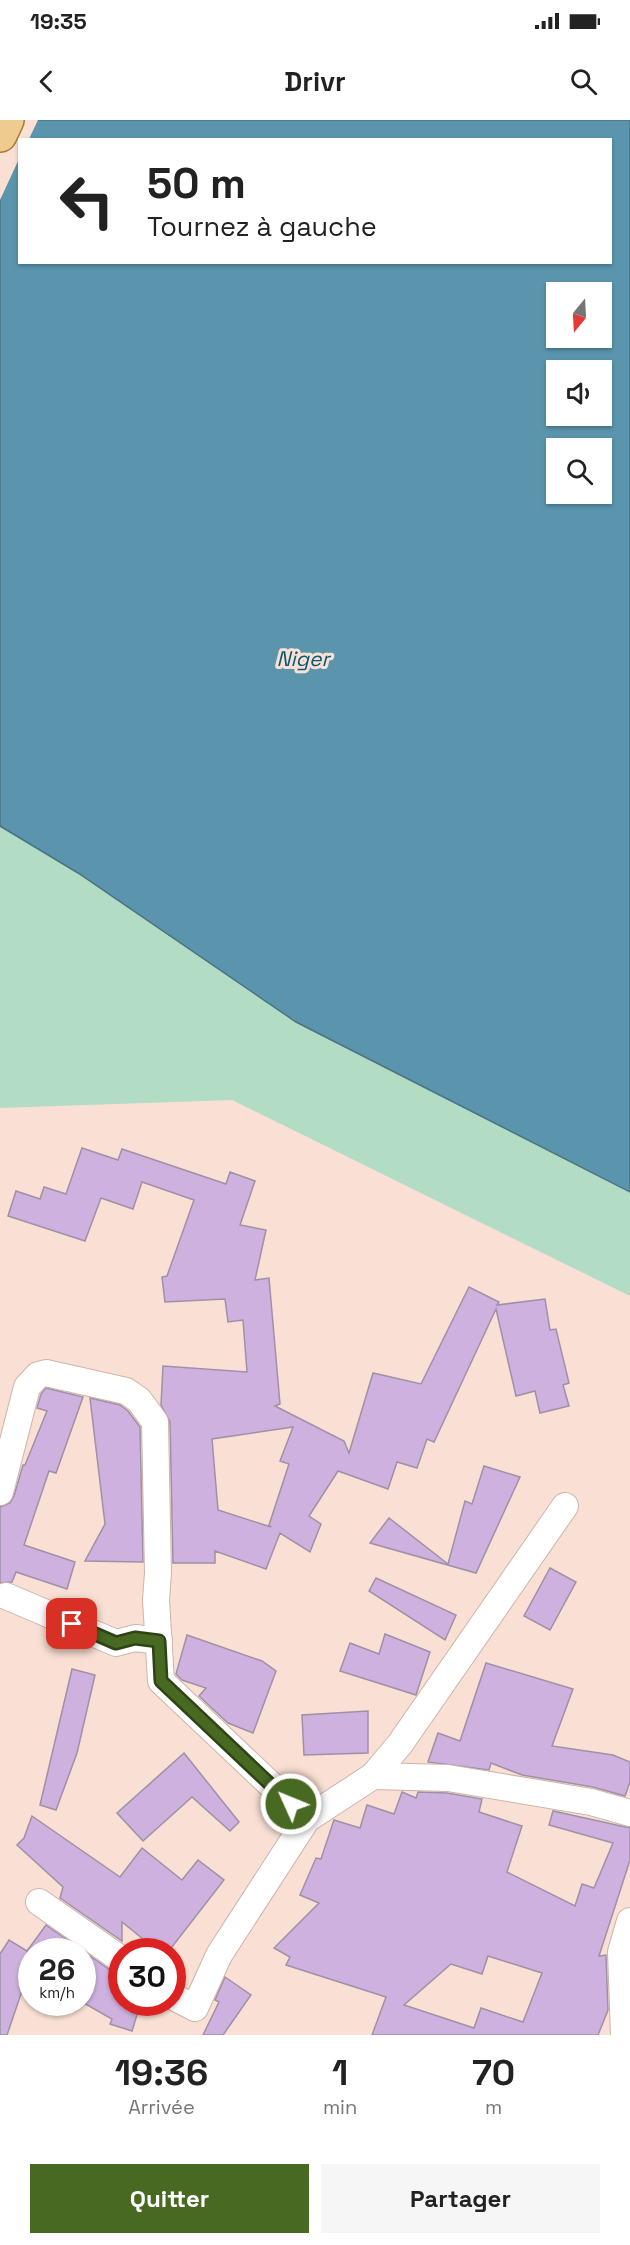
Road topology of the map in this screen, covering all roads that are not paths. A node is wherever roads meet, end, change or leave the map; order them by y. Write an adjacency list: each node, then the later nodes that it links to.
1 (7, 120): 2 (main road)
2 (0, 135)
3 (0, 1492): 6 (street)
4 (565, 1506): 7 (street)
5 (2, 1598): 6 (street)
6 (159, 1641): 9 (street)
7 (373, 1776): 8 (street); 9 (street)
8 (630, 1813)
9 (307, 1820): 13 (street)
10 (39, 1902): 12 (street)
11 (630, 1921): 14 (street)
12 (108, 1950)
13 (186, 2003)
14 (624, 2035)

